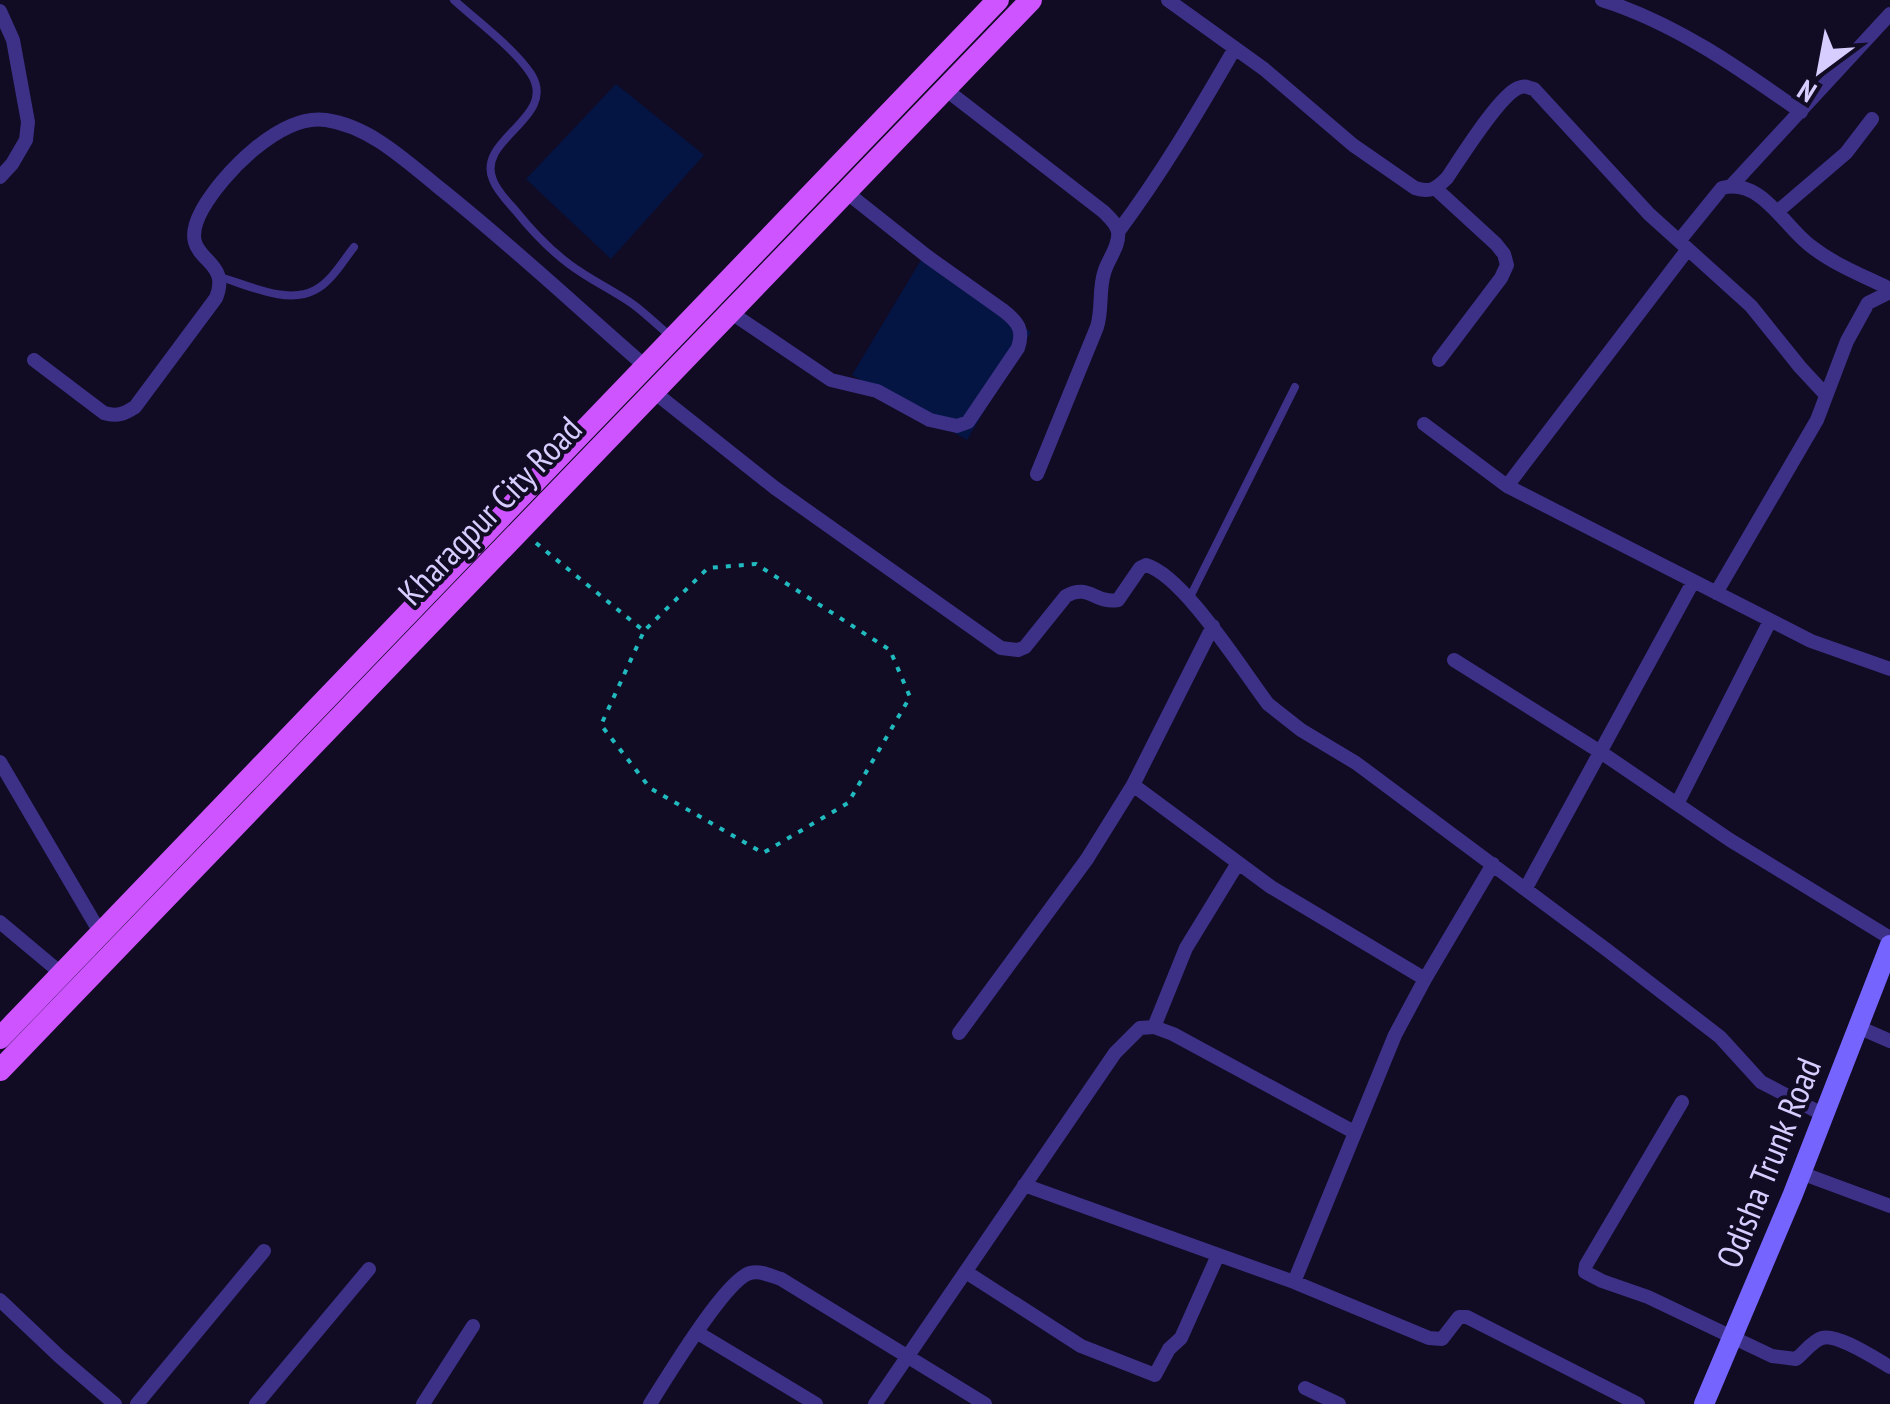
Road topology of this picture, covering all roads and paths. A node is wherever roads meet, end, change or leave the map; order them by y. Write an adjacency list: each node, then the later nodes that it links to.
1 (454, 0): 24 (lane)
2 (998, 0): 24 (main road)
3 (1031, 0): 9 (main road, Kharagpur City Road)
4 (1168, 0): 8 (street)
5 (1602, 0): 10 (street)
6 (0, 12): 12 (street)
7 (1890, 14): 10 (street)
8 (1235, 48): 15 (street); 18 (street)
9 (945, 89): 16 (main road, Kharagpur City Road); 18 (street)
10 (1801, 112): 14 (street)
11 (1872, 119): 17 (street)
12 (6, 160): 13 (street)
13 (0, 177)
14 (1732, 186): 17 (street); 19 (street)
15 (1436, 188): 19 (street); 26 (street)
16 (846, 192): 23 (main road, Kharagpur City Road); 23 (street)
17 (1777, 212): 22 (street)
18 (1118, 232): 32 (street)
19 (1684, 245): 30 (street); 33 (street)
20 (354, 248): 21 (lane)
21 (220, 277): 25 (street); 27 (street)
22 (1890, 291): 30 (street)
23 (730, 312): 29 (main road, Kharagpur City Road)
24 (673, 337): 27 (main road)
25 (34, 360)
26 (1439, 360)
27 (645, 366): 51 (main road)
28 (1295, 387): 37 (lane)
29 (654, 392): 34 (main road, Kharagpur City Road); 37 (street)
30 (1826, 394): 36 (street)
31 (1424, 424): 33 (street)
32 (1037, 474)
33 (1506, 486): 35 (street)
34 (520, 530): 40 (path); 60 (main road, Kharagpur City Road)
35 (1694, 582): 36 (street); 43 (street)
36 (1716, 594): 38 (street)
37 (1189, 599): 39 (street)
38 (1770, 621): 42 (street); 46 (street)
39 (1213, 626): 45 (street); 48 (street)
40 (644, 631): 40 (path)
41 (1454, 660): 43 (street)
42 (1890, 669)
43 (1602, 753): 46 (street); 49 (street)
44 (0, 762): 51 (street)
45 (1134, 784): 47 (street); 57 (street)
46 (1677, 804): 52 (street)
47 (1238, 862): 54 (street); 55 (street)
48 (1493, 864): 49 (street); 54 (street)
49 (1526, 888): 62 (street)
50 (0, 922): 53 (street)
51 (100, 934): 53 (main road)
52 (1890, 941): 56 (main road, Odisha Trunk Road)
53 (62, 974): 58 (main road)
54 (1424, 978): 63 (street)
55 (1154, 1027): 63 (street); 65 (street)
56 (1858, 1027): 59 (street); 62 (main road, Odisha Trunk Road)
57 (959, 1033)
58 (0, 1038)
59 (1890, 1042)
60 (0, 1070)
61 (1682, 1102): 75 (street)
62 (1824, 1115): 64 (main road, Odisha Trunk Road)
63 (1354, 1132): 71 (street)
64 (1801, 1173): 66 (street); 75 (main road, Odisha Trunk Road)
65 (1024, 1185): 68 (street); 70 (street)
66 (1890, 1206)
67 (264, 1251): 80 (street)
68 (1218, 1255): 70 (street); 71 (street)
69 (369, 1269): 81 (street)
70 (966, 1272): 76 (street)
71 (1294, 1282): 88 (street)
72 (0, 1300): 79 (street)
73 (473, 1326): 82 (street)
74 (698, 1333): 76 (street); 83 (street); 84 (street)
75 (1732, 1336): 77 (street); 89 (main road, Odisha Trunk Road)
76 (907, 1357): 85 (street); 86 (street)
77 (1890, 1367)
78 (1305, 1388): 87 (street)
79 (115, 1404)
80 (137, 1404)
81 (256, 1404)
82 (422, 1404)
83 (650, 1404)
84 (816, 1404)
85 (875, 1404)
86 (985, 1404)
87 (1339, 1404)
88 (1638, 1404)
89 (1704, 1404)

